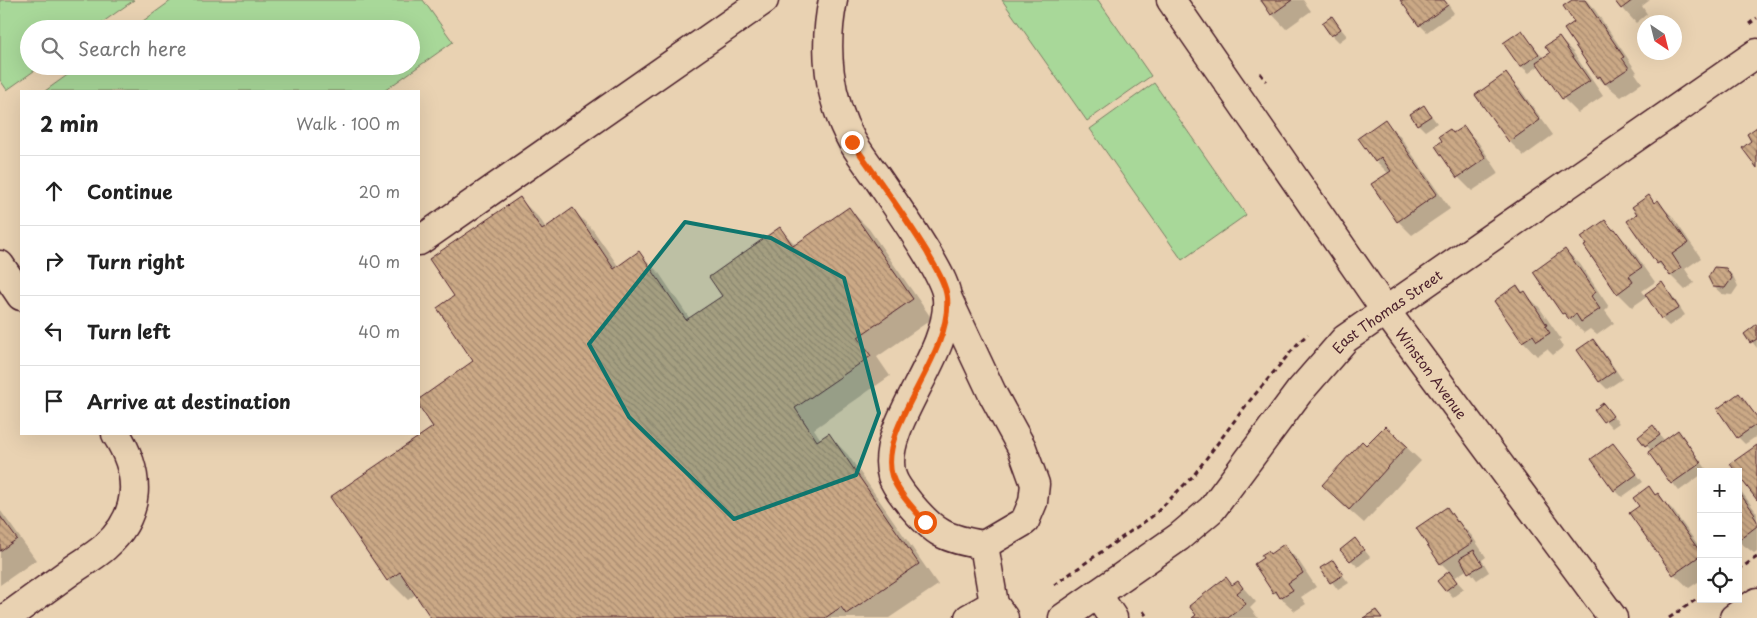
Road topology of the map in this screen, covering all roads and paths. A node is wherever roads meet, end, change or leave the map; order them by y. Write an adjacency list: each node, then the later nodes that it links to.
1 (764, 0): 5 (street)
2 (833, 0): 8 (street)
3 (1171, 0): 9 (street, Winston Avenue)
4 (1757, 53): 9 (street, East Thomas Street)
5 (420, 240)
6 (0, 265): 7 (street)
7 (20, 295)
8 (947, 297): 12 (street); 12 (street)
9 (1385, 310): 16 (street, East Thomas Street); 24 (street, Winston Avenue)
10 (1313, 330): 15 (path)
11 (117, 435): 20 (street)
12 (984, 545): 19 (street)
13 (1757, 557): 14 (path)
14 (1742, 567)
15 (1054, 584)
16 (1097, 594): 22 (street, East Thomas Street); 23 (street)
17 (1697, 599): 25 (path)
18 (1757, 602): 26 (street)
19 (999, 611): 21 (street)
20 (6, 618)
21 (969, 618)
22 (1062, 618)
23 (1113, 618)
24 (1613, 618)
25 (1669, 618)
26 (1734, 618)

